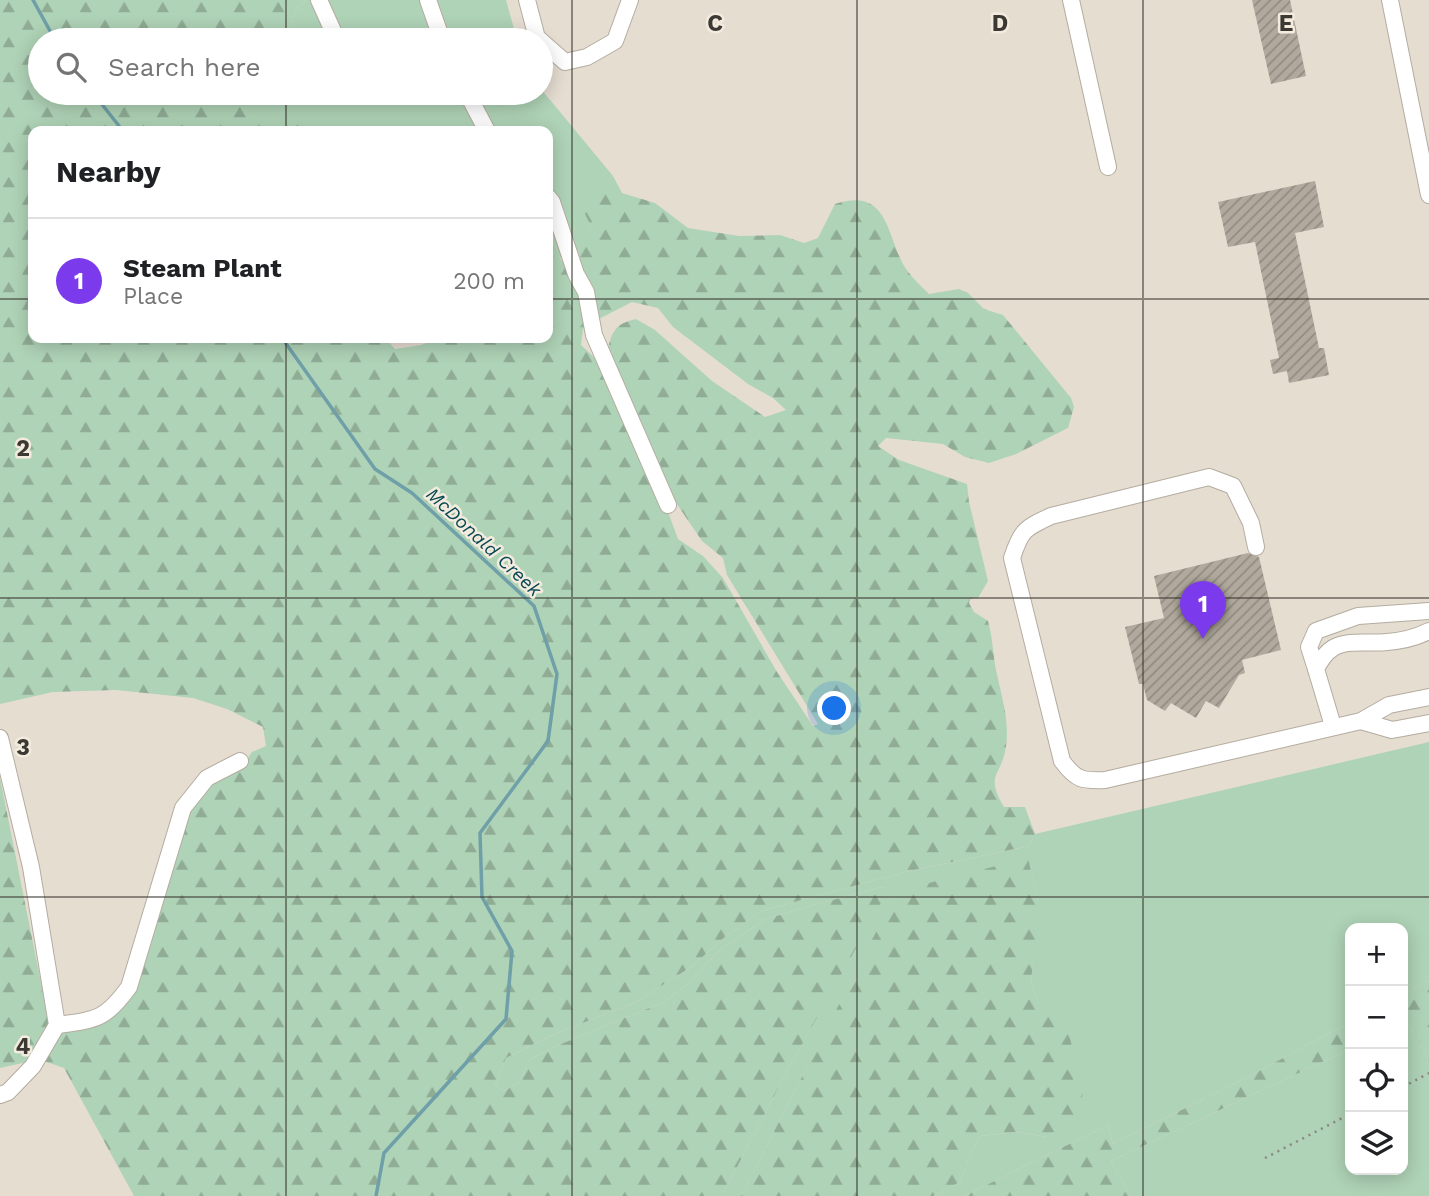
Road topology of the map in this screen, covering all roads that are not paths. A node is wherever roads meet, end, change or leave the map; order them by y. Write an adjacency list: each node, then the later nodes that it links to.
1 (319, 0): 7 (street)
2 (428, 0): 8 (street)
3 (527, 0): 9 (street)
4 (630, 0): 10 (street)
5 (1070, 0): 13 (street)
6 (1390, 0): 14 (street)
7 (332, 28)
8 (433, 28)
9 (535, 28)
10 (553, 52)
11 (473, 105): 12 (street)
12 (484, 126)
13 (1108, 167)
14 (1429, 195)
15 (553, 205): 16 (street)
16 (668, 505)
17 (1256, 547): 24 (street)
18 (1429, 611): 20 (street)
19 (1429, 631): 20 (street)
20 (1316, 669): 24 (street)
21 (1429, 697): 22 (street)
22 (1361, 721): 23 (street); 24 (street)
23 (1429, 723)
24 (1333, 726)
25 (0, 738): 27 (street)
26 (240, 761): 27 (street)
27 (57, 1025): 28 (street)
28 (0, 1095)

